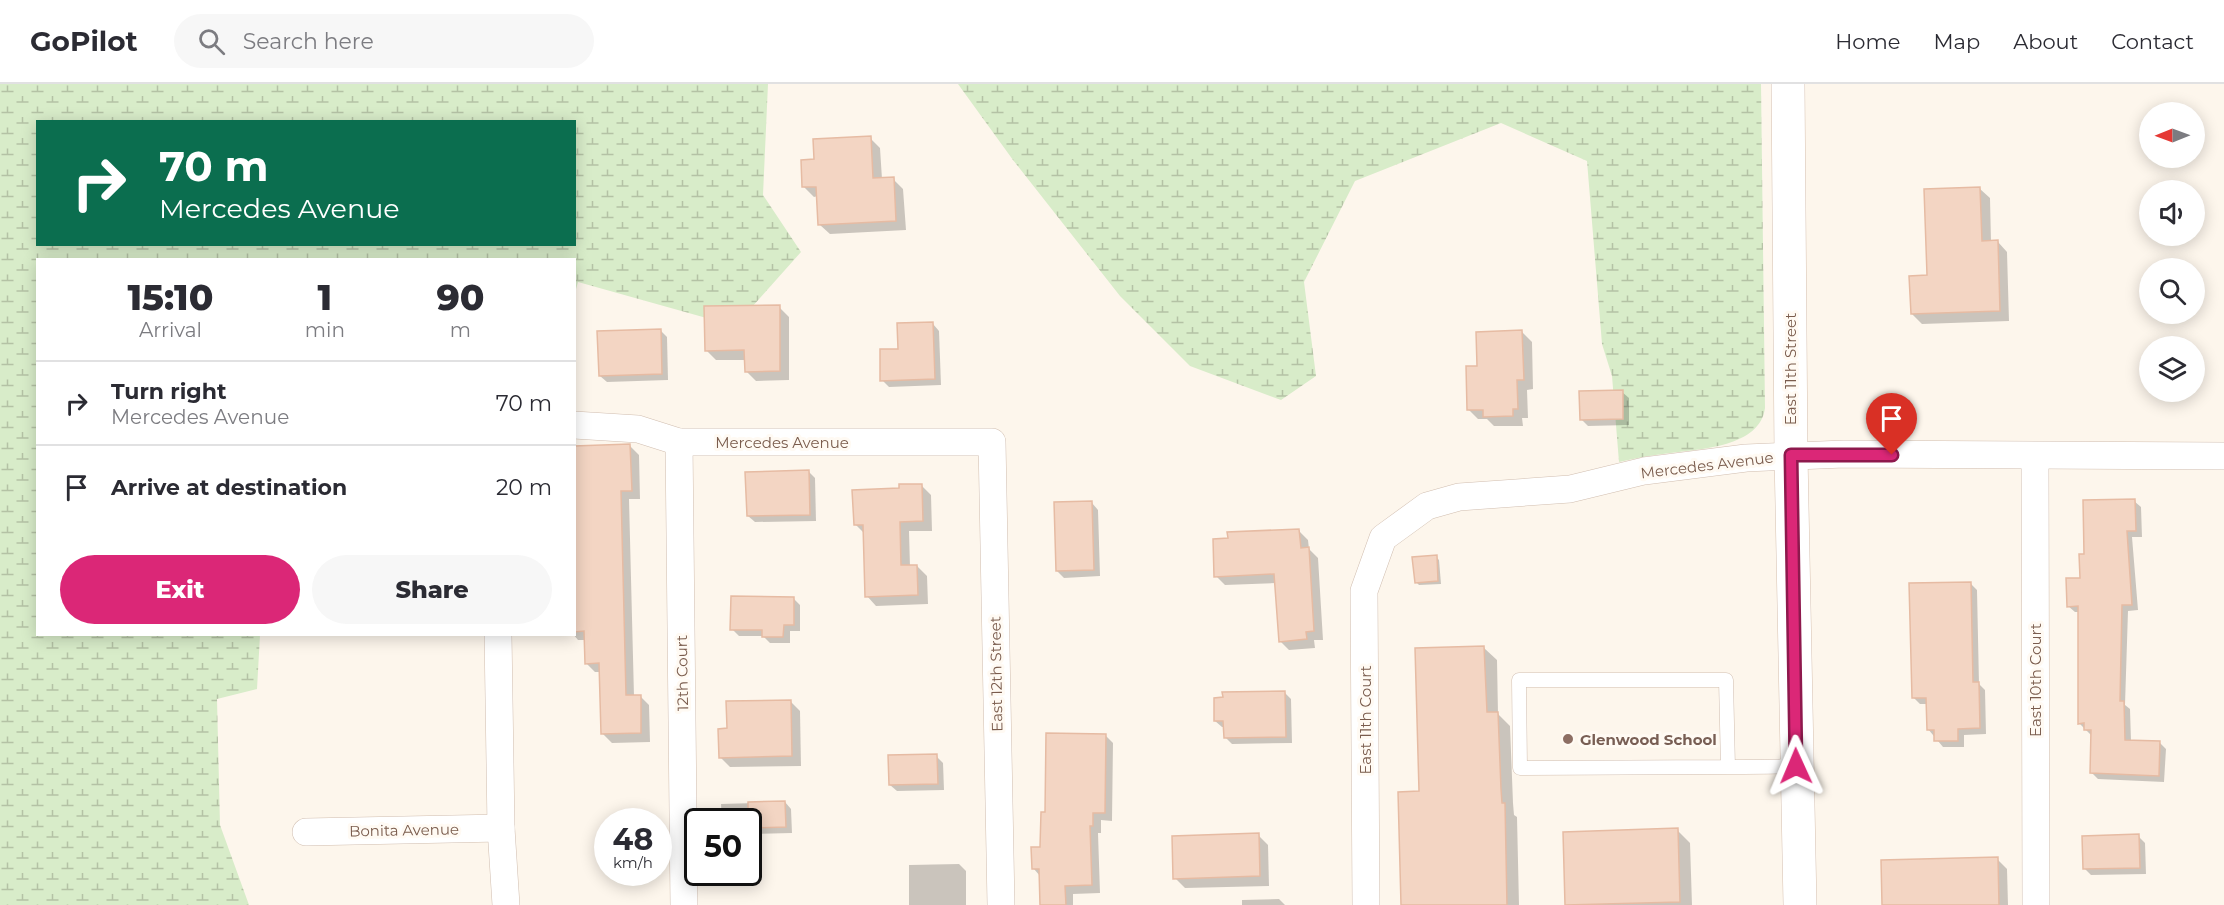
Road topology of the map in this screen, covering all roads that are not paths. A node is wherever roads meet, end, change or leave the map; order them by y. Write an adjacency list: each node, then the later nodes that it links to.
1 (1788, 84): 5 (main road, East 11th Street)
2 (576, 425): 3 (street, Mercedes Avenue)
3 (679, 442): 4 (street, Mercedes Avenue); 15 (street, 12th Court)
4 (992, 442): 16 (street, East 12th Street)
5 (1791, 455): 6 (street, Mercedes Avenue); 8 (street, Mercedes Avenue); 10 (main road, East 11th Street)
6 (2035, 456): 7 (street, Mercedes Avenue); 19 (street, East 10th Court)
7 (2224, 456)
8 (1383, 538): 17 (street, East 11th Court)
9 (498, 636): 12 (street)
10 (1796, 766): 11 (lane); 18 (main road, East 11th Street)
11 (1728, 767): 11 (lane)
12 (501, 828): 13 (street, Bonita Avenue); 14 (street)
13 (306, 832)
14 (506, 905)
15 (684, 905)
16 (1001, 905)
17 (1366, 905)
18 (1800, 905)
19 (2036, 905)

